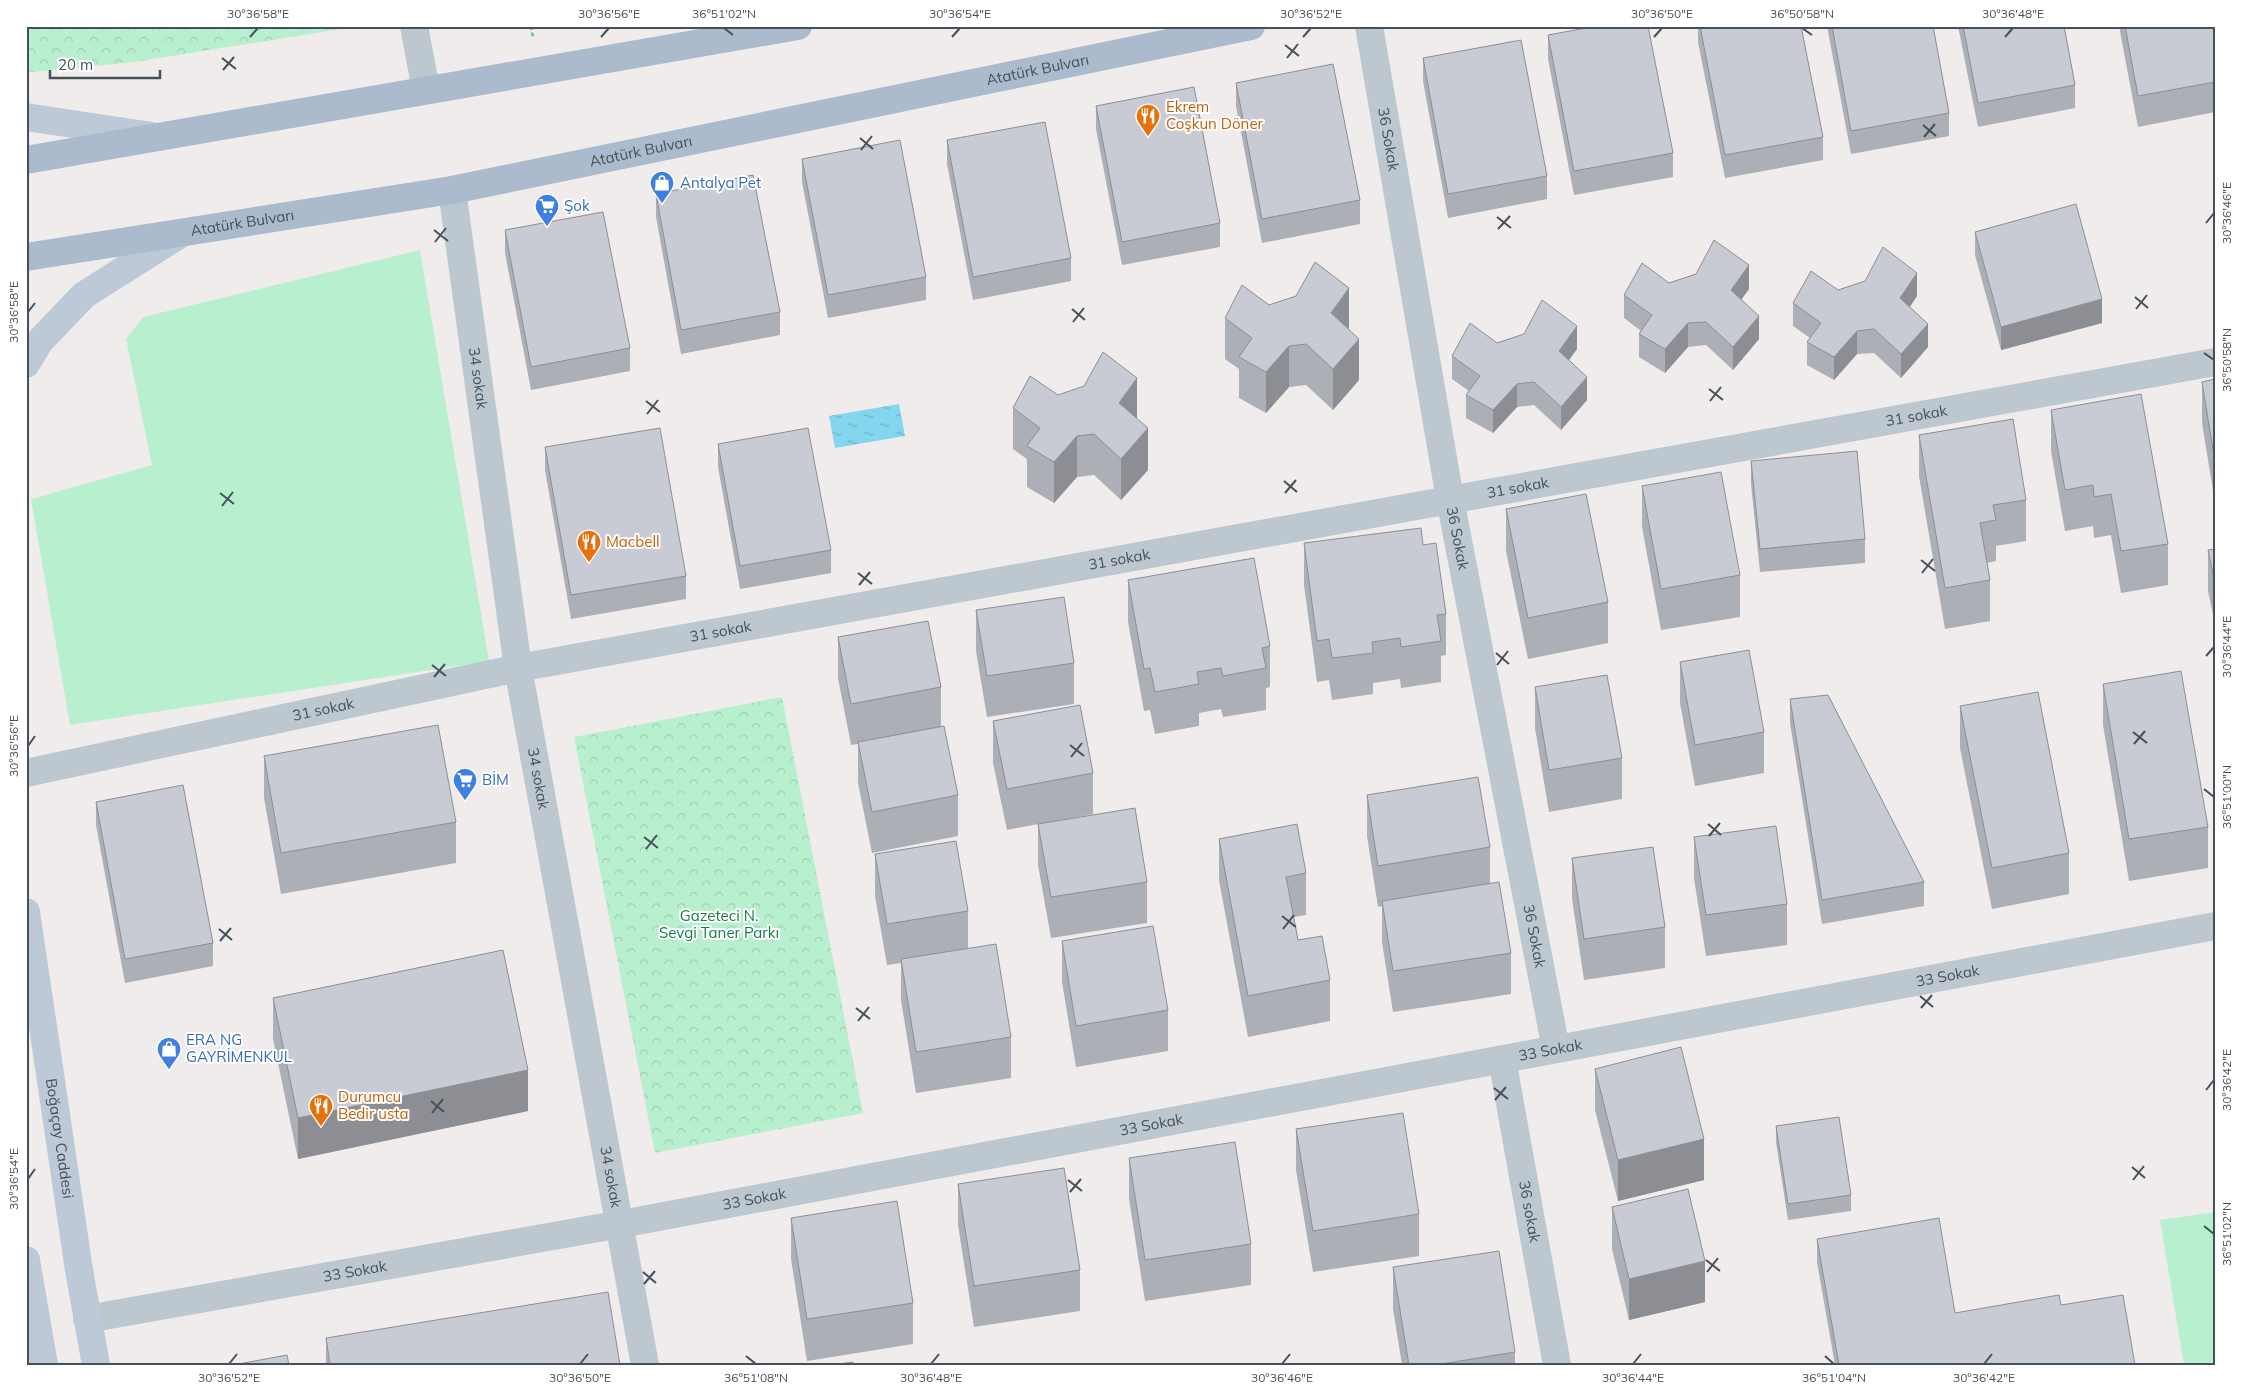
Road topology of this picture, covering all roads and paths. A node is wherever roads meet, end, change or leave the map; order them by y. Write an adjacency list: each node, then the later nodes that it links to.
1 (414, 26): 5 (street)
2 (798, 26): 5 (main road)
3 (1250, 26): 9 (main road, Atatürk Bulvarı)
4 (1370, 26): 14 (street, 36 Sokak)
5 (426, 90): 7 (main road)
6 (26, 117): 7 (main road)
7 (156, 137): 8 (main road)
8 (26, 160)
9 (452, 190): 10 (main road, Atatürk Bulvarı); 15 (street, 34 sokak)
10 (182, 233): 11 (main road, Atatürk Bulvarı); 13 (main road)
11 (26, 257)
12 (2215, 362): 14 (street, 31 sokak)
13 (26, 364)
14 (1450, 499): 15 (street, 31 sokak); 19 (street, 36 Sokak)
15 (518, 668): 16 (street, 31 sokak); 21 (street, 34 sokak)
16 (26, 773)
17 (26, 912): 23 (main road, Boğaçay Caddesi)
18 (2215, 926): 19 (street, 33 Sokak)
19 (1556, 1049): 20 (street, 33 Sokak)
20 (1502, 1060): 21 (street, 33 Sokak); 27 (street, 36 sokak)
21 (621, 1224): 23 (street, 33 Sokak); 26 (street, 34 sokak)
22 (26, 1260): 24 (main road)
23 (87, 1319): 25 (main road, Boğaçay Caddesi)
24 (37, 1351)
25 (96, 1365)
26 (645, 1365)
27 (1557, 1365)

